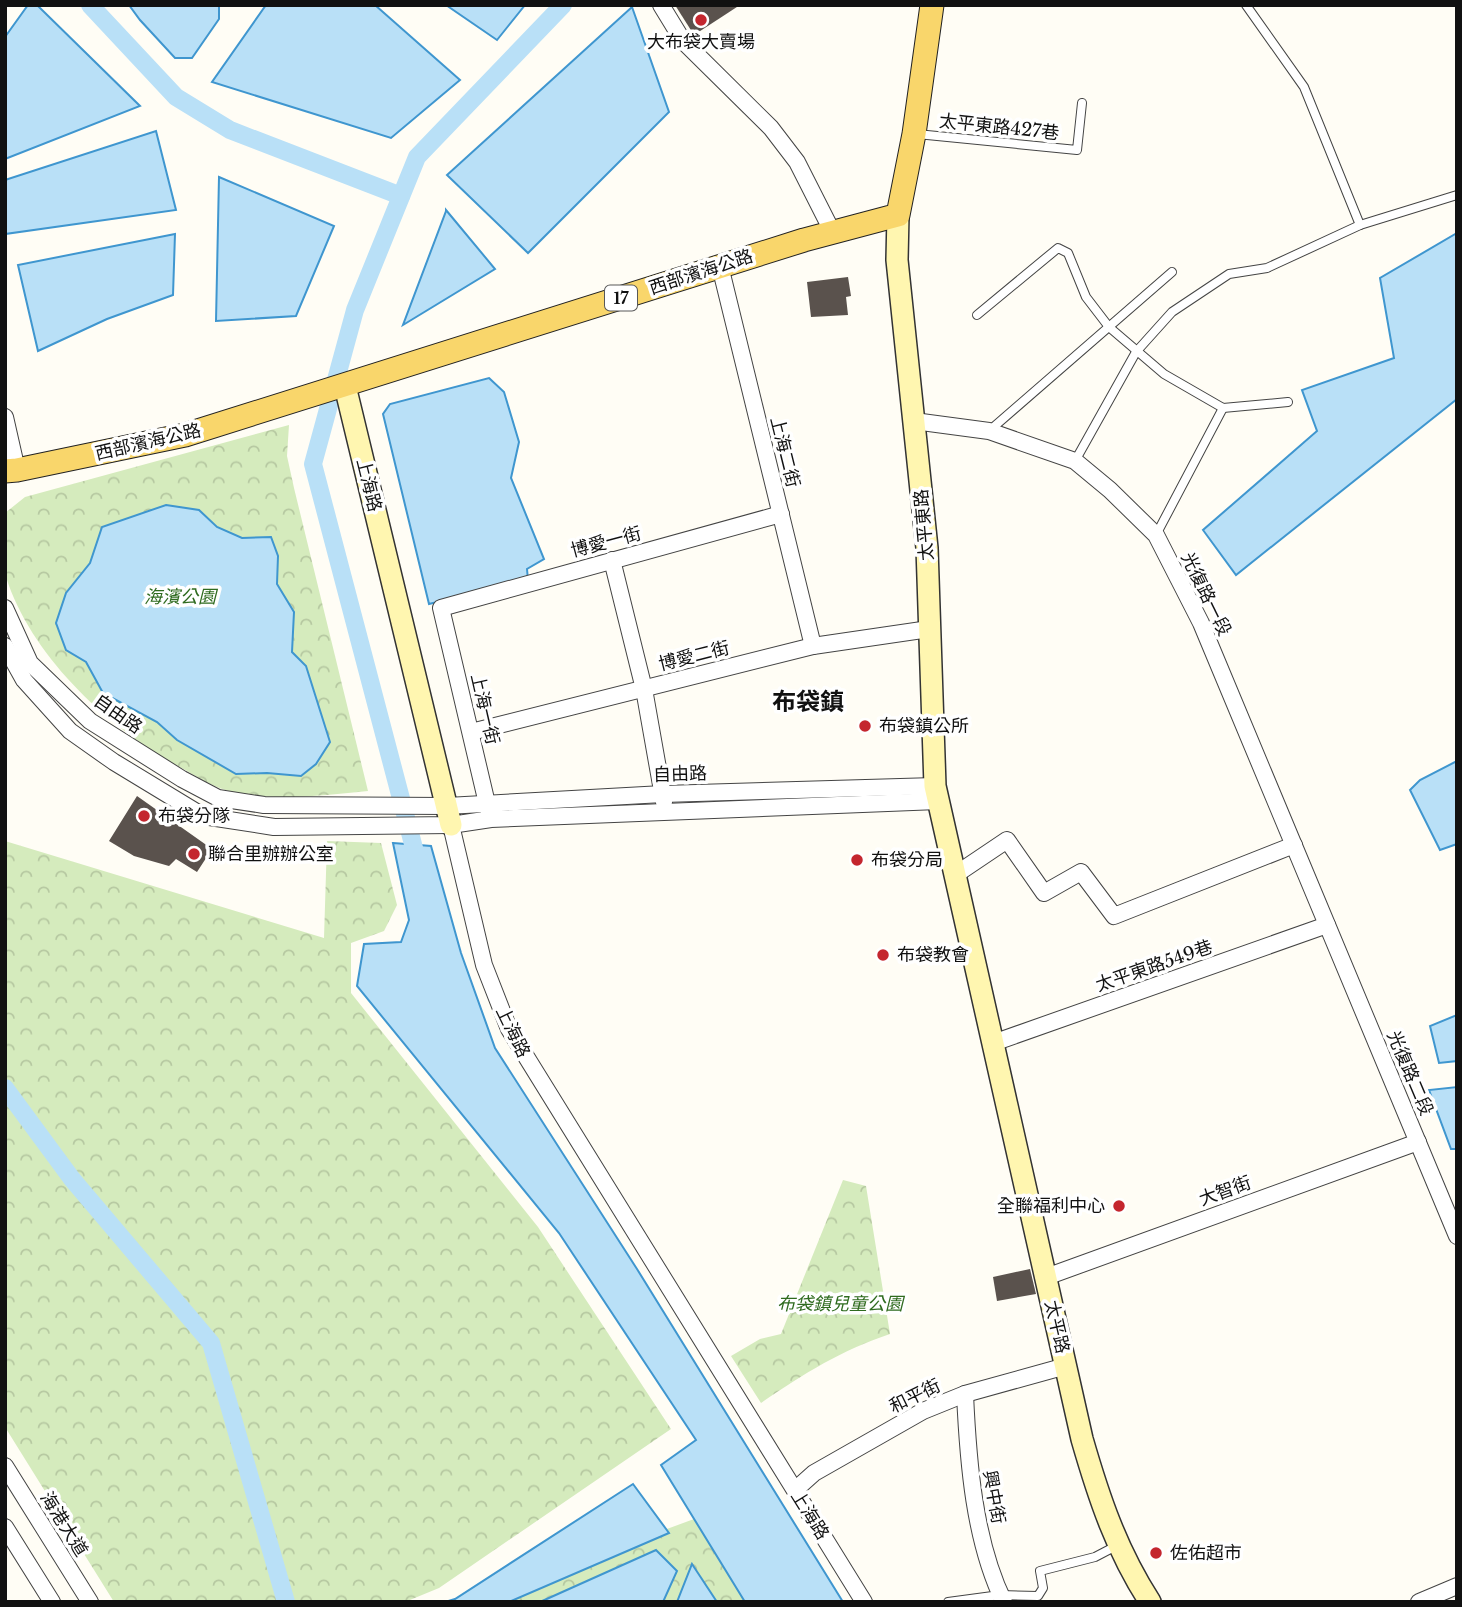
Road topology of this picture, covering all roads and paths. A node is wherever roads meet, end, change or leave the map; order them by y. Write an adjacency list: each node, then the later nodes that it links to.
1 (661, 5): 9 (street)
2 (932, 5): 5 (main road, 太平東路)
3 (1246, 5): 8 (lane)
4 (1082, 103): 5 (lane, 太平東路427巷)
5 (914, 134): 7 (main road, 太平東路)
6 (1457, 195): 8 (lane)
7 (898, 215): 9 (main road, 西部濱海公路 / 17); 19 (main road, 太平東路)
8 (1360, 225): 14 (lane)
9 (833, 233): 10 (main road, 西部濱海公路 / 17)
10 (720, 266): 15 (main road, 西部濱海公路 / 17); 23 (street, 上海二街)
11 (1172, 272): 13 (lane)
12 (977, 315): 13 (lane)
13 (1109, 327): 14 (lane); 20 (lane)
14 (1136, 352): 17 (lane); 21 (lane)
15 (345, 386): 22 (main road, 西部濱海公路 / 17); 37 (main road, 上海路)
16 (1288, 402): 17 (lane)
17 (1223, 408): 24 (lane)
18 (5, 417): 22 (street)
19 (914, 421): 20 (street, 光復路一段); 28 (main road, 太平東路)
20 (989, 431): 21 (street, 光復路一段)
21 (1075, 461): 24 (street, 光復路一段)
22 (11, 471)
23 (780, 514): 25 (street, 博愛一街); 30 (street, 上海二街)
24 (1156, 535): 39 (street, 光復路一段)
25 (612, 560): 27 (street, 博愛一街); 31 (street)
26 (5, 608): 37 (street, 自由路)
27 (441, 608): 32 (street, 上海一街)
28 (929, 629): 30 (street, 博愛二街); 34 (main road, 太平東路)
29 (5, 646): 37 (street)
30 (813, 646): 31 (street, 博愛二街)
31 (644, 689): 32 (street, 博愛二街); 33 (street)
32 (472, 739): 35 (street, 上海一街)
33 (663, 794): 34 (street, 自由路); 35 (street, 自由路); 36 (street)
34 (936, 794): 36 (street, 自由路); 40 (main road, 太平東路)
35 (487, 802): 37 (street, 自由路); 38 (street, 上海一街)
36 (666, 811): 38 (street, 自由路)
37 (439, 815): 38 (street, 自由路); 49 (street, 上海路)
38 (491, 819)
39 (1294, 845): 40 (street); 41 (street, 光復路一段)
40 (955, 875): 42 (main road, 太平東路)
41 (1327, 925): 42 (street, 太平東路549巷); 43 (street, 光復路二段)
42 (993, 1043): 45 (main road, 太平路)
43 (1418, 1142): 44 (street, 光復路二段); 45 (street, 大智街)
44 (1457, 1236)
45 (1045, 1277): 46 (main road, 太平路)
46 (1066, 1366): 47 (street, 和平街); 51 (main road, 太平路)
47 (965, 1394): 49 (street, 和平街); 53 (street, 興中街)
48 (5, 1466): 55 (street, 海港大道)
49 (794, 1490): 56 (street, 上海路)
50 (5, 1527): 54 (street)
51 (1118, 1544): 53 (lane); 58 (main road, 太平路)
52 (1457, 1587): 59 (street)
53 (1002, 1598): 57 (lane)
54 (52, 1602)
55 (90, 1602)
56 (864, 1602)
57 (948, 1602)
58 (1150, 1602)
59 (1419, 1602)

